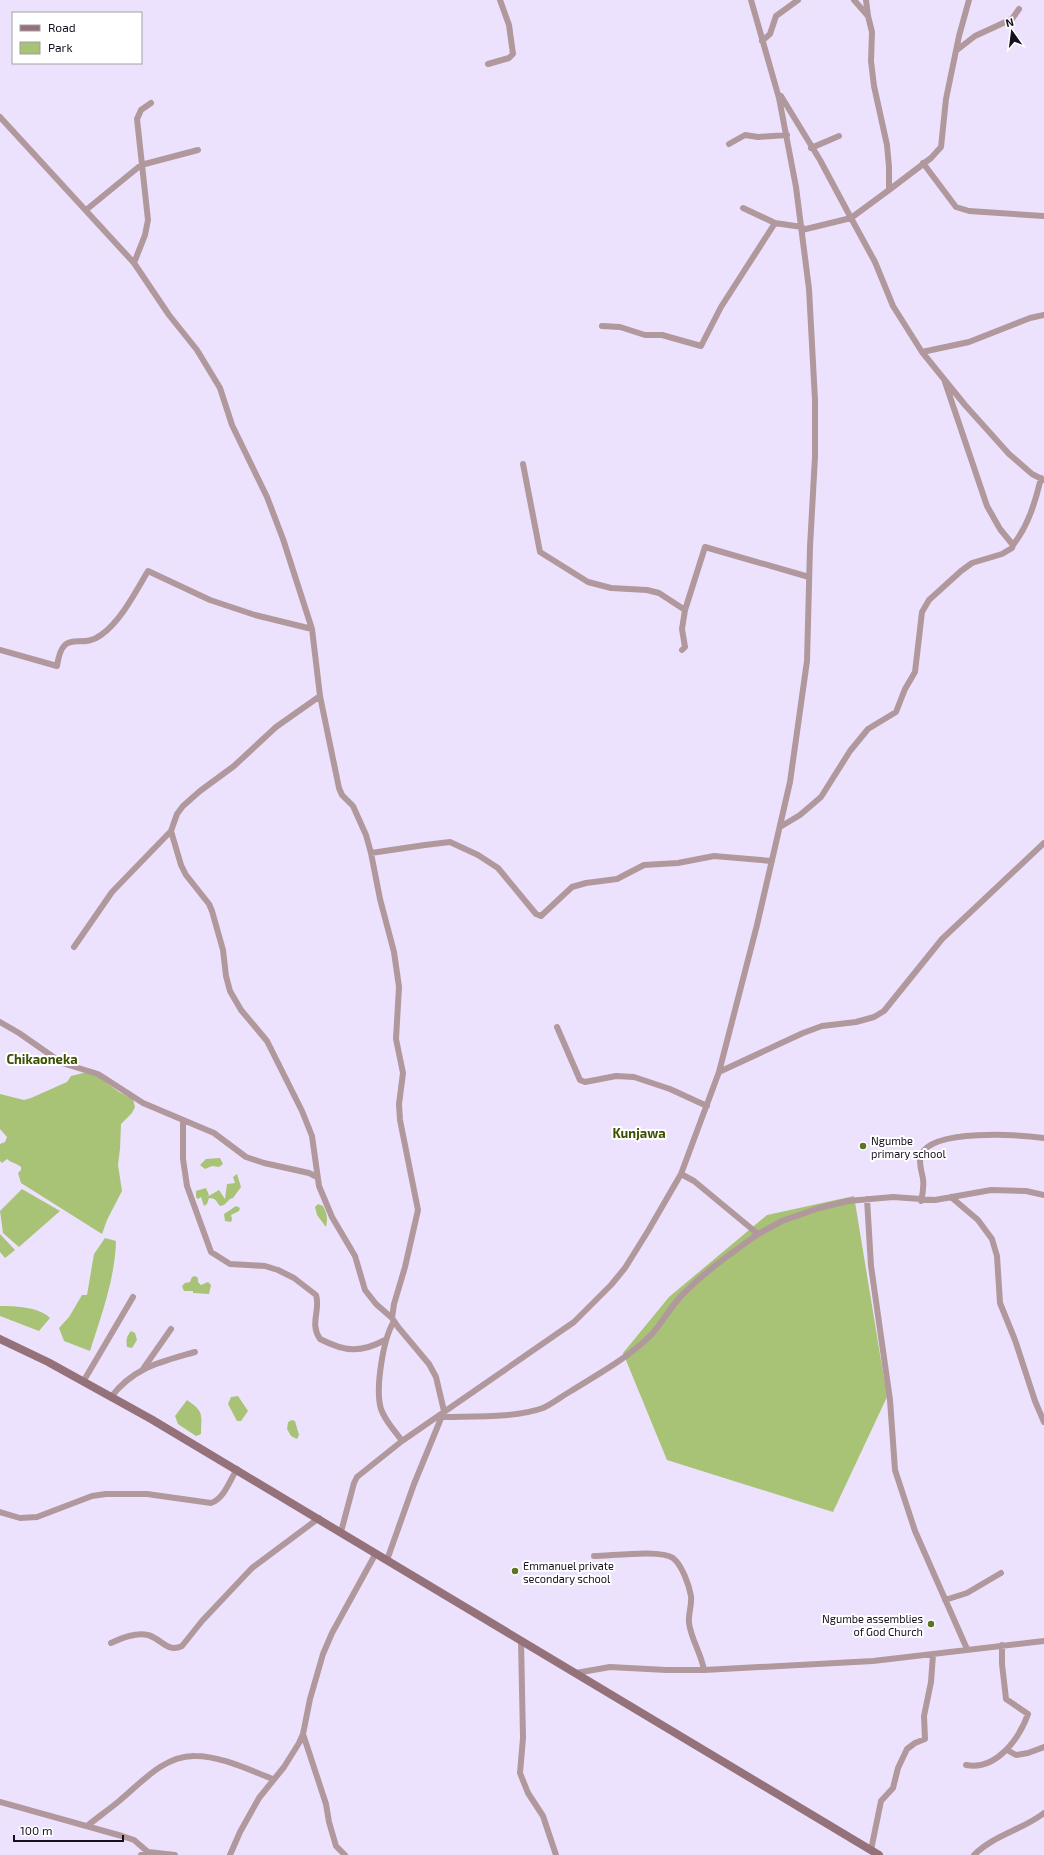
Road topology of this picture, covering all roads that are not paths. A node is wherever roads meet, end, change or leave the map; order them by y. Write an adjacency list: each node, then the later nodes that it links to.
1 (500, 0): 11 (street)
2 (751, 0): 9 (street)
3 (798, 0): 9 (street)
4 (854, 0): 8 (street)
5 (866, 0): 8 (street)
6 (969, 0): 10 (street)
7 (1019, 8): 10 (street)
8 (868, 16): 22 (street)
9 (762, 42): 12 (street)
10 (957, 50): 20 (street)
11 (488, 64)
12 (777, 90): 15 (street); 18 (street)
13 (151, 103): 21 (street)
14 (0, 118): 24 (street)
15 (787, 135): 17 (street); 28 (street)
16 (839, 136): 18 (street)
17 (729, 144)
18 (811, 148): 26 (street)
19 (198, 150): 21 (street)
20 (923, 163): 22 (street); 25 (street)
21 (141, 165): 24 (street); 29 (street)
22 (889, 190): 26 (street)
23 (743, 208): 27 (street)
24 (86, 210): 29 (street)
25 (1044, 216)
26 (851, 218): 28 (street); 32 (street)
27 (775, 223): 28 (street); 31 (street)
28 (802, 229): 37 (street)
29 (134, 263): 39 (street)
30 (1044, 315): 32 (street)
31 (602, 326)
32 (922, 352): 33 (street)
33 (946, 382): 35 (street); 36 (street)
34 (523, 464): 38 (street)
35 (1042, 479): 36 (street)
36 (1013, 546): 43 (street)
37 (809, 577): 38 (street); 43 (street)
38 (686, 610): 41 (street)
39 (312, 629): 40 (street); 42 (street)
40 (0, 650)
41 (682, 650)
42 (320, 696): 44 (street); 46 (street)
43 (780, 827): 47 (street)
44 (171, 831): 48 (street); 56 (street)
45 (1044, 843): 51 (street)
46 (371, 853): 47 (street); 63 (street)
47 (772, 861): 51 (street)
48 (74, 947)
49 (0, 1022): 53 (street)
50 (557, 1027): 52 (street)
51 (720, 1072): 52 (street)
52 (707, 1106): 55 (street)
53 (183, 1121): 56 (street); 66 (street)
54 (1044, 1138): 60 (street)
55 (681, 1174): 61 (street); 71 (street)
56 (317, 1177): 63 (street)
57 (1044, 1195): 58 (street)
58 (951, 1197): 60 (street); 72 (street)
59 (867, 1199): 60 (street); 61 (street); 82 (street)
60 (921, 1201)
61 (758, 1234): 71 (street)
62 (134, 1297): 69 (street)
63 (393, 1319): 66 (street); 71 (street)
64 (171, 1329): 68 (street)
65 (0, 1339): 69 (main road)
66 (385, 1340): 73 (street)
67 (195, 1352): 68 (street)
68 (143, 1369): 70 (street)
69 (83, 1382): 70 (main road)
70 (111, 1397): 74 (main road)
71 (444, 1414): 73 (street); 80 (street)
72 (1044, 1422)
73 (402, 1441): 77 (street)
74 (237, 1469): 75 (street); 76 (main road)
75 (0, 1512)
76 (319, 1518): 77 (main road); 85 (street)
77 (341, 1532): 78 (main road)
78 (376, 1553): 80 (main road); 91 (street)
79 (594, 1556): 89 (street)
80 (387, 1560): 83 (main road)
81 (1001, 1573): 82 (street)
82 (945, 1600): 87 (street)
83 (521, 1640): 90 (main road); 105 (street)
84 (1044, 1641): 86 (street)
85 (111, 1643)
86 (1002, 1645): 87 (street); 93 (street)
87 (967, 1649): 88 (street)
88 (933, 1655): 89 (street); 99 (street)
89 (704, 1670): 90 (street)
90 (576, 1673): 99 (main road)
91 (303, 1734): 95 (street); 104 (street)
92 (1044, 1747): 93 (street)
93 (1007, 1750): 94 (street)
94 (966, 1765)
95 (273, 1779): 98 (street); 103 (street)
96 (0, 1802): 98 (street)
97 (1044, 1813): 107 (street)
98 (86, 1826): 100 (street)
99 (870, 1850): 106 (main road)
100 (148, 1852): 101 (street); 102 (street)
101 (141, 1855)
102 (174, 1855)
103 (230, 1855)
104 (345, 1855)
105 (556, 1855)
106 (879, 1855)
107 (974, 1855)

